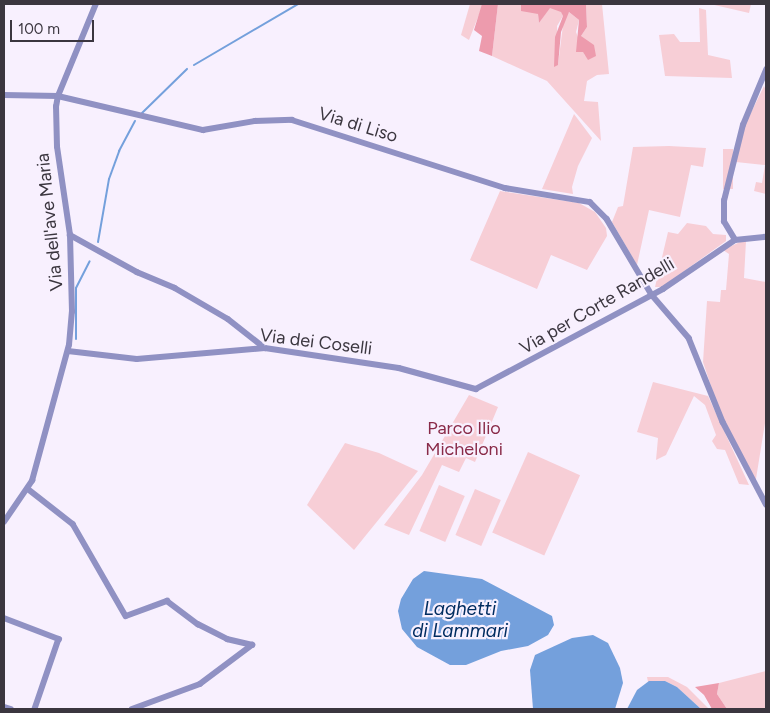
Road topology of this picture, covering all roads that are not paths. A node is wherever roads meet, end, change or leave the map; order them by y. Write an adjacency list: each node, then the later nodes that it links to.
1 (96, 4): 4 (street, Via dell'ave Maria)
2 (766, 70): 7 (street)
3 (4, 96): 4 (street, Via di Liso)
4 (58, 96): 5 (street, Via dell'ave Maria); 8 (street, Via di Liso)
5 (70, 235): 9 (street); 10 (street, Via dell'ave Maria)
6 (766, 237): 7 (street, Via per Corte Randelli)
7 (735, 240): 8 (street, Via per Corte Randelli)
8 (652, 295): 11 (street, Via per Corte Randelli); 13 (street, Via di Liso)
9 (265, 348): 10 (street, Via dei Coselli); 11 (street, Via dei Coselli)
10 (68, 351): 12 (street, Via dell'ave Maria)
11 (468, 389)
12 (28, 489): 14 (street, Via dell'ave Maria); 19 (street)
13 (766, 504)
14 (4, 522)
15 (4, 618): 18 (street)
16 (4, 707): 17 (street)
17 (11, 709)
18 (35, 709)
19 (132, 709)

